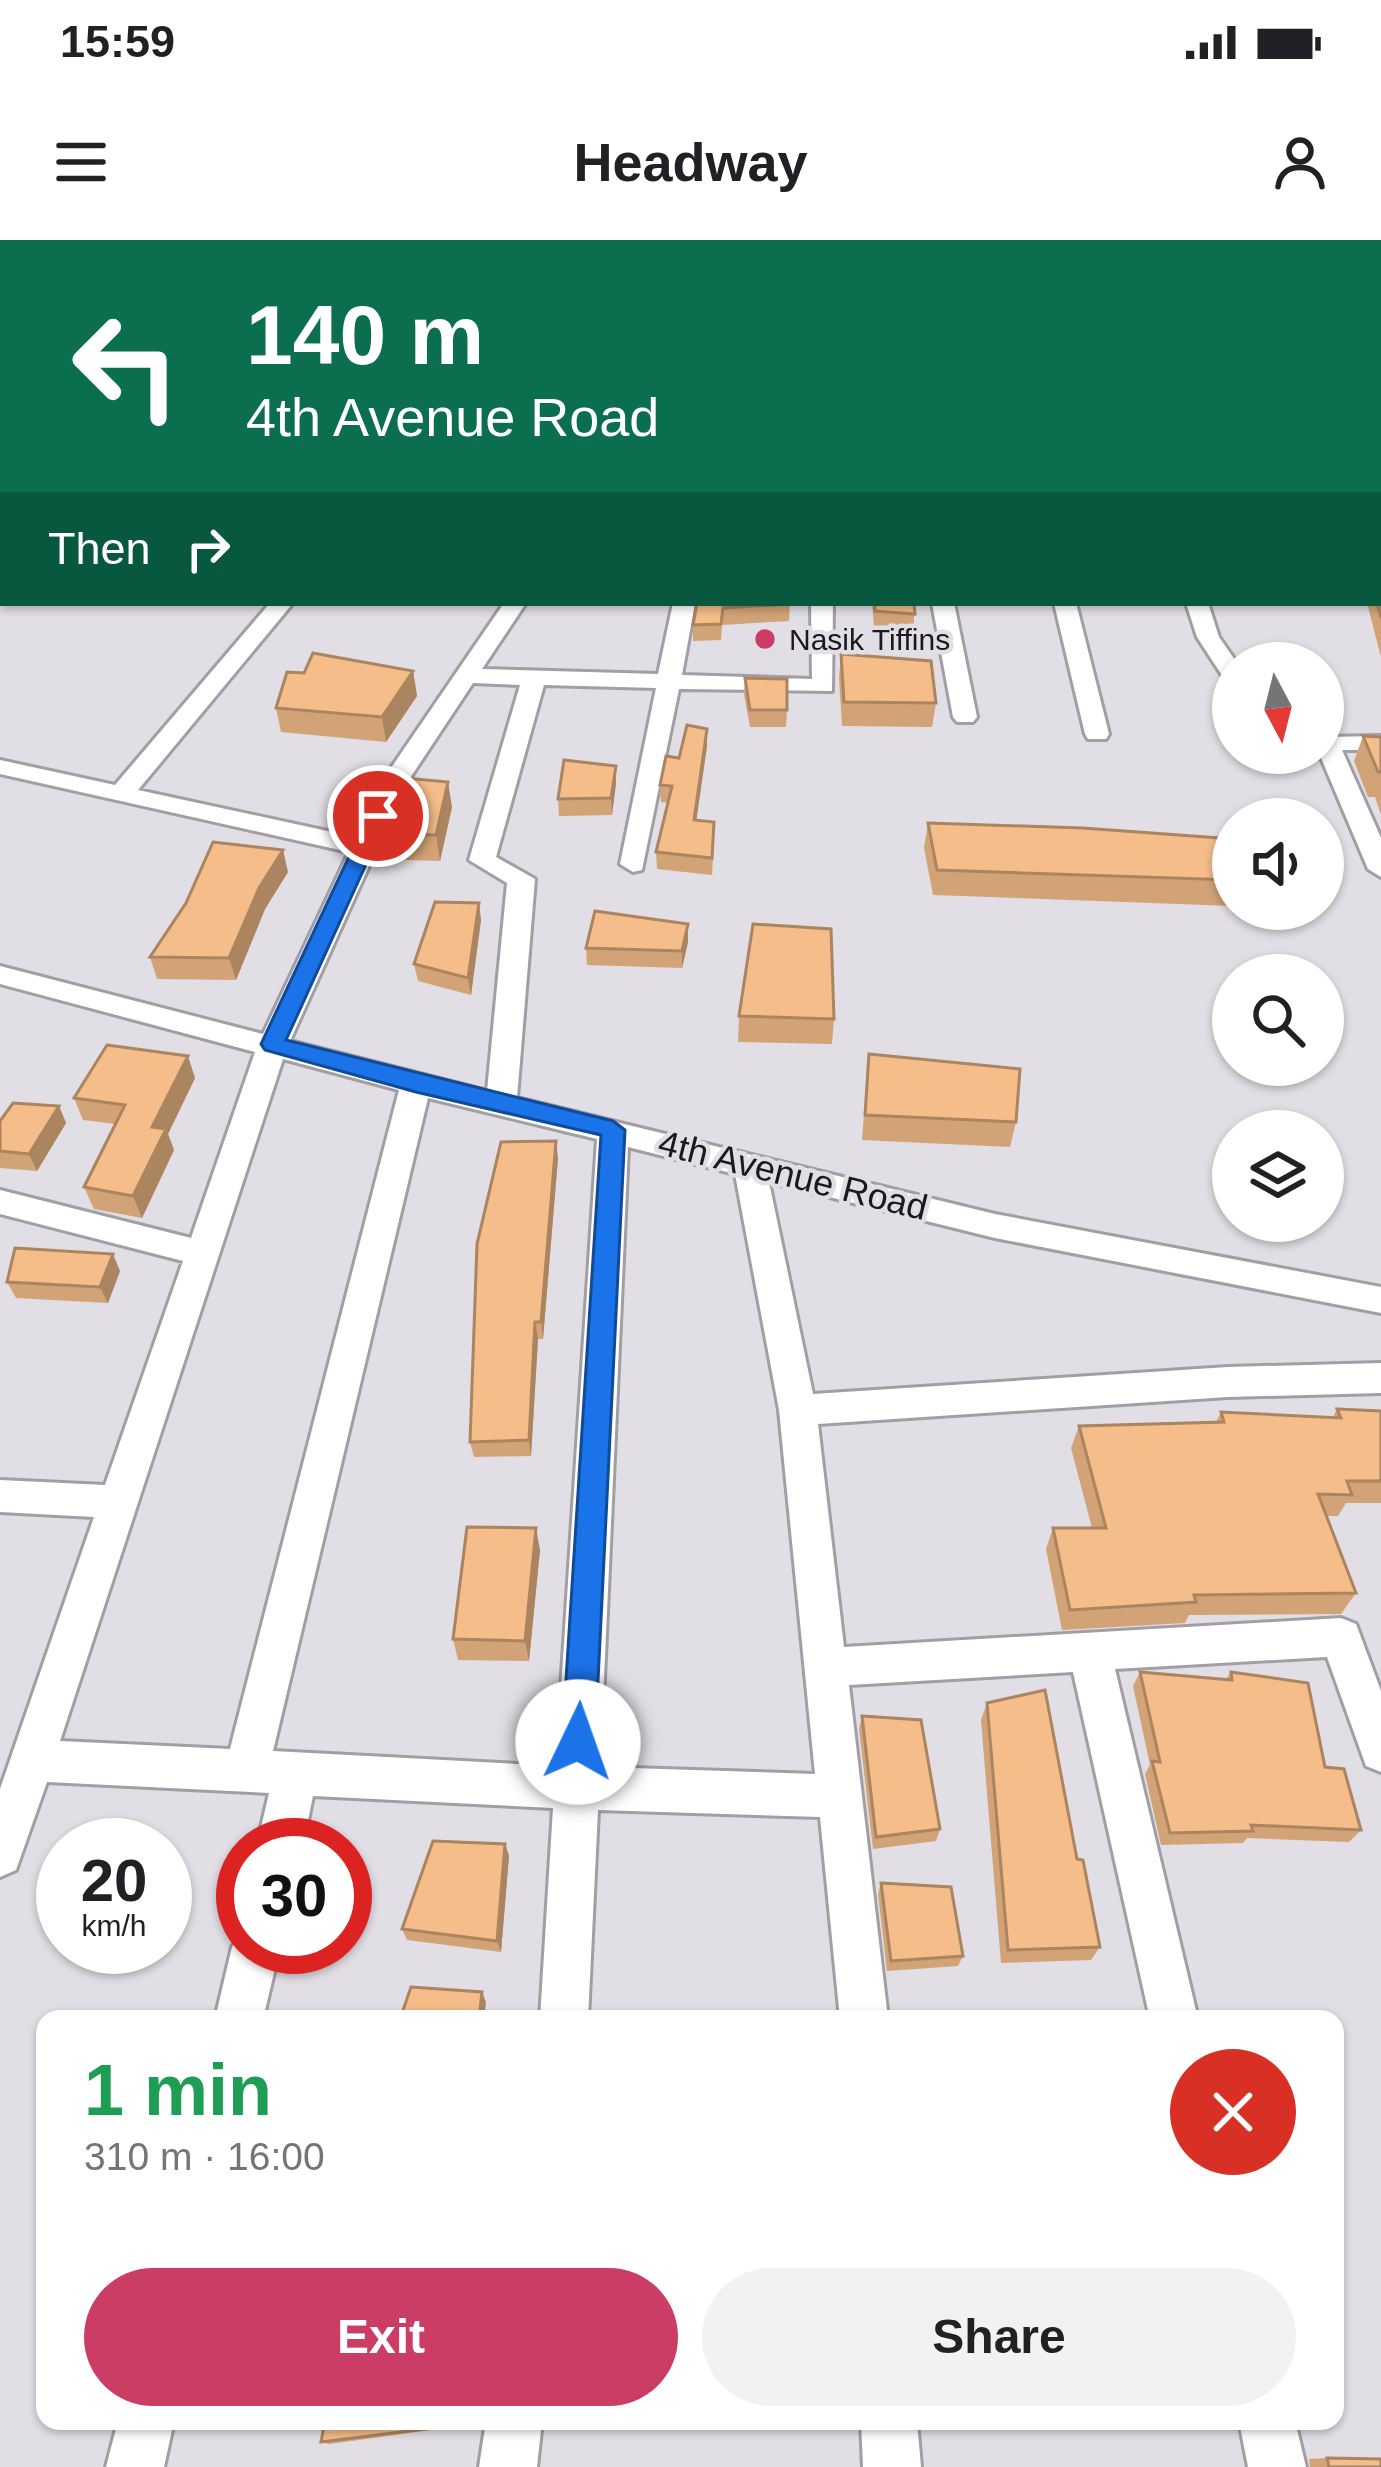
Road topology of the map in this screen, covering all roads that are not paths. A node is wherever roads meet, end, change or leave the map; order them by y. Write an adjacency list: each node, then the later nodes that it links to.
1 (279, 606): 18 (street)
2 (513, 606): 9 (street)
3 (683, 606): 11 (street)
4 (822, 606): 11 (street)
5 (944, 606): 12 (street)
6 (1066, 606): 13 (street)
7 (1197, 606): 8 (street)
8 (1212, 643)
9 (465, 676): 10 (street); 19 (street)
10 (534, 678): 11 (street); 25 (street)
11 (670, 683): 20 (street)
12 (965, 717)
13 (1096, 734)
14 (1344, 742): 15 (street)
15 (1381, 743)
16 (0, 767): 18 (street)
17 (1339, 774): 21 (street)
18 (121, 794): 19 (street)
19 (364, 848): 23 (street)
20 (633, 864)
21 (1381, 869)
22 (0, 975): 23 (street, 4th Avenue Road)
23 (273, 1044): 24 (street, 4th Avenue Road); 29 (street)
24 (416, 1084): 25 (street, 4th Avenue Road); 39 (street)
25 (501, 1104): 26 (street, 4th Avenue Road)
26 (613, 1130): 27 (street, 4th Avenue Road); 41 (street)
27 (749, 1164): 30 (street, 4th Avenue Road); 32 (street)
28 (0, 1202): 29 (street)
29 (202, 1253): 34 (street)
30 (1381, 1300)
31 (1381, 1378): 32 (street)
32 (798, 1410): 36 (street)
33 (0, 1496): 34 (street)
34 (119, 1502): 38 (street)
35 (1090, 1652): 36 (street); 37 (street); 49 (street)
36 (828, 1667): 42 (street)
37 (1381, 1751)
38 (32, 1760): 39 (street); 44 (street)
39 (246, 1772): 40 (street)
40 (296, 1774): 41 (street); 43 (street)
41 (576, 1788): 42 (street); 47 (street)
42 (842, 1796): 48 (street)
43 (286, 1818)
44 (0, 1854)
45 (250, 1974): 46 (street)
46 (241, 2010)
47 (564, 2010)
48 (863, 2010)
49 (1172, 2010)
50 (144, 2430): 54 (street)
51 (513, 2430): 55 (street)
52 (890, 2430): 56 (street)
53 (1269, 2430): 57 (street)
54 (135, 2467)
55 (508, 2467)
56 (892, 2467)
57 (1277, 2467)

